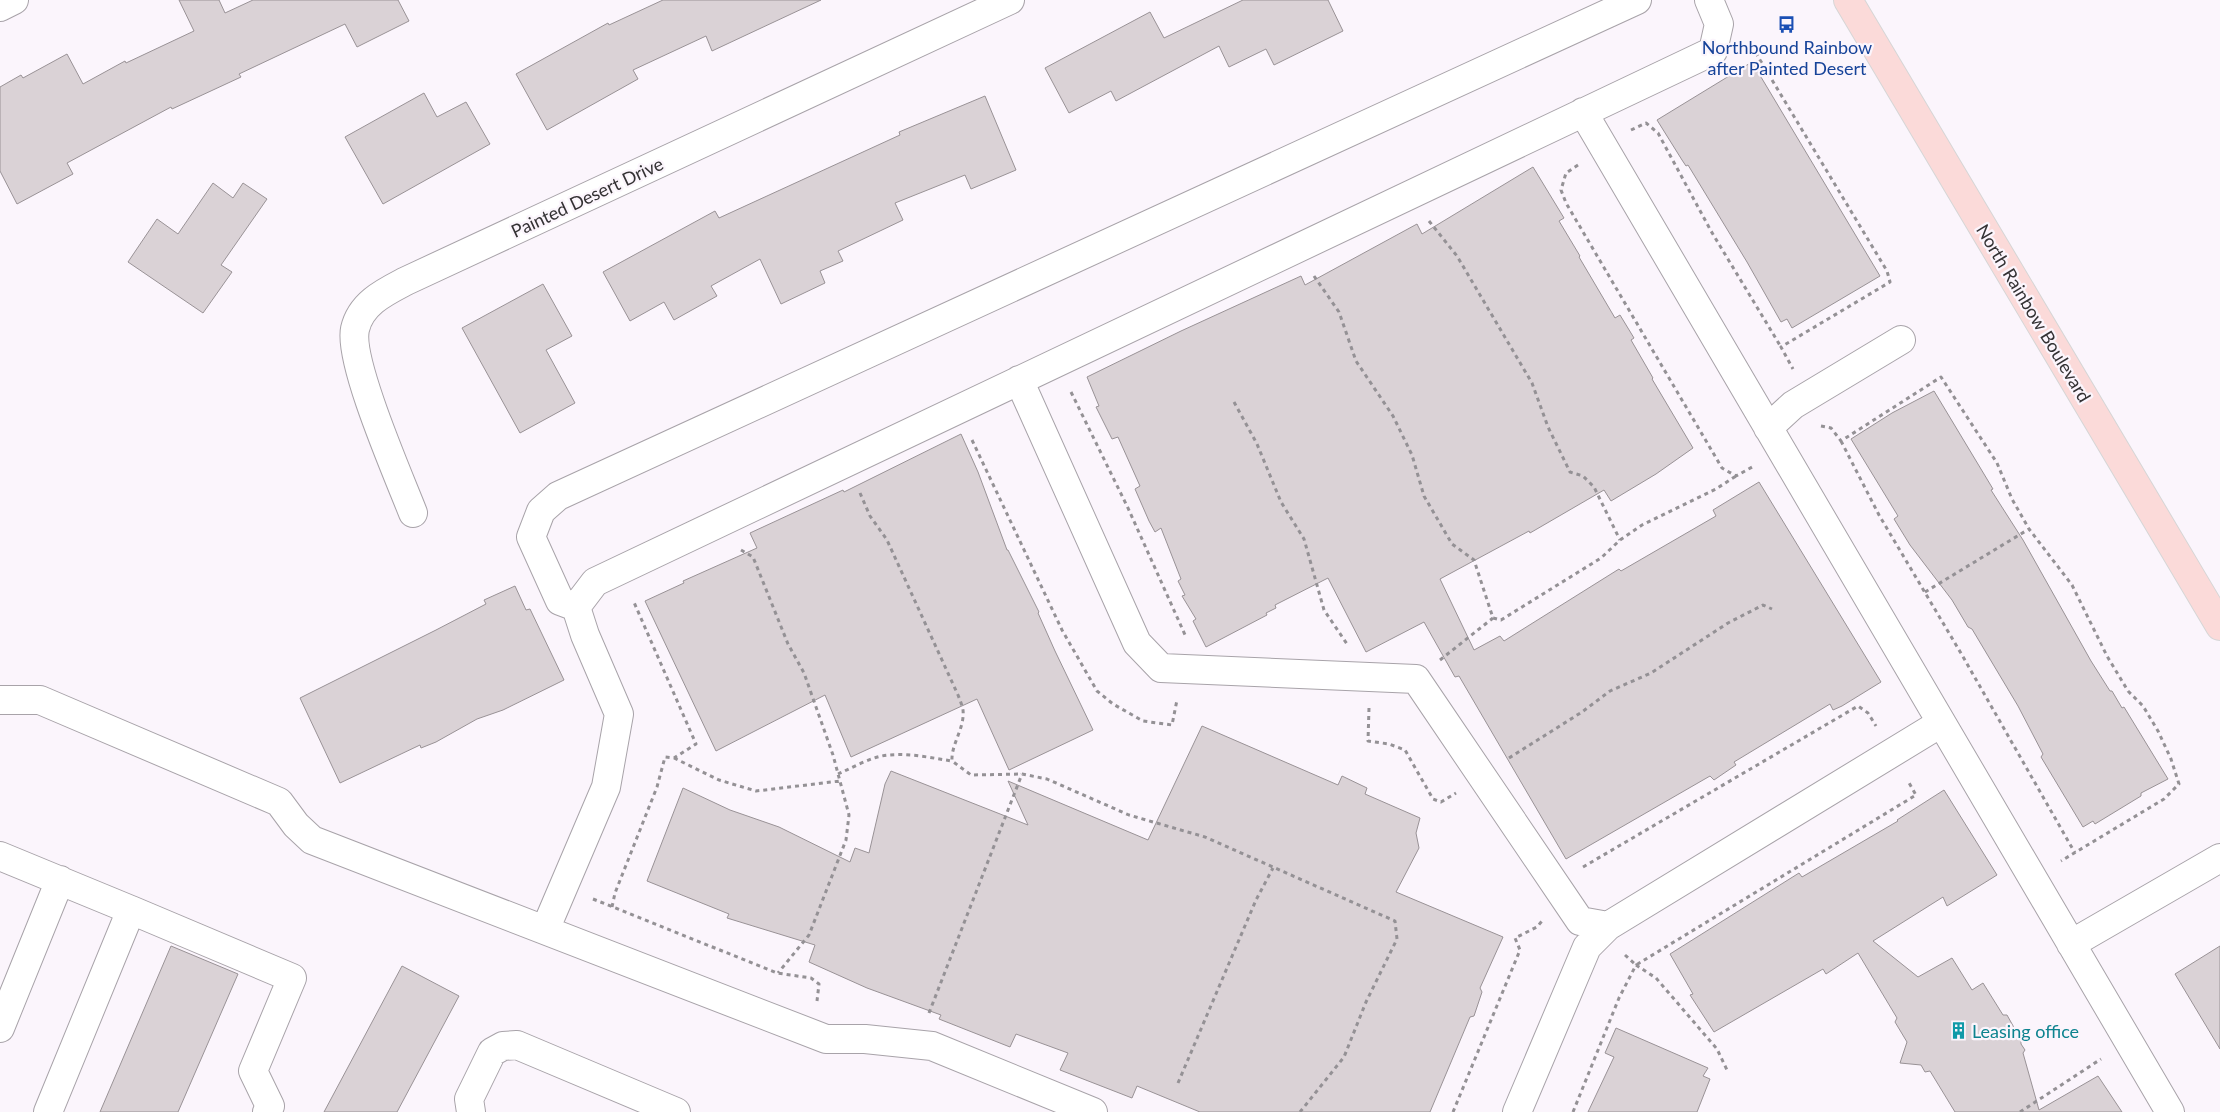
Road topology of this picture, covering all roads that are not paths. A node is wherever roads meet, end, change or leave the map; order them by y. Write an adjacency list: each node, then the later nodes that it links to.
1 (14, 0): 6 (street)
2 (1010, 0): 11 (street, Painted Desert Drive)
3 (1638, 0): 12 (street)
4 (1709, 0): 7 (street)
5 (1848, 0): 13 (main road, North Rainbow Boulevard)
6 (0, 7)
7 (1583, 112): 9 (street); 10 (street)
8 (1901, 340): 10 (street)
9 (1019, 380): 12 (street); 21 (street)
10 (1774, 439): 15 (street)
11 (413, 513)
12 (576, 607): 20 (street)
13 (2220, 626)
14 (0, 700): 20 (street)
15 (1941, 723): 21 (street); 22 (street)
16 (0, 856): 18 (street)
17 (2220, 858): 22 (street)
18 (60, 880): 19 (street); 23 (street)
19 (131, 910): 24 (street); 25 (street)
20 (544, 930): 28 (street)
21 (1603, 930): 29 (street)
22 (2071, 944): 30 (street)
23 (0, 1028)
24 (48, 1112)
25 (267, 1112)
26 (471, 1112): 27 (street)
27 (676, 1112)
28 (1093, 1112)
29 (1516, 1112)
30 (2170, 1112)

